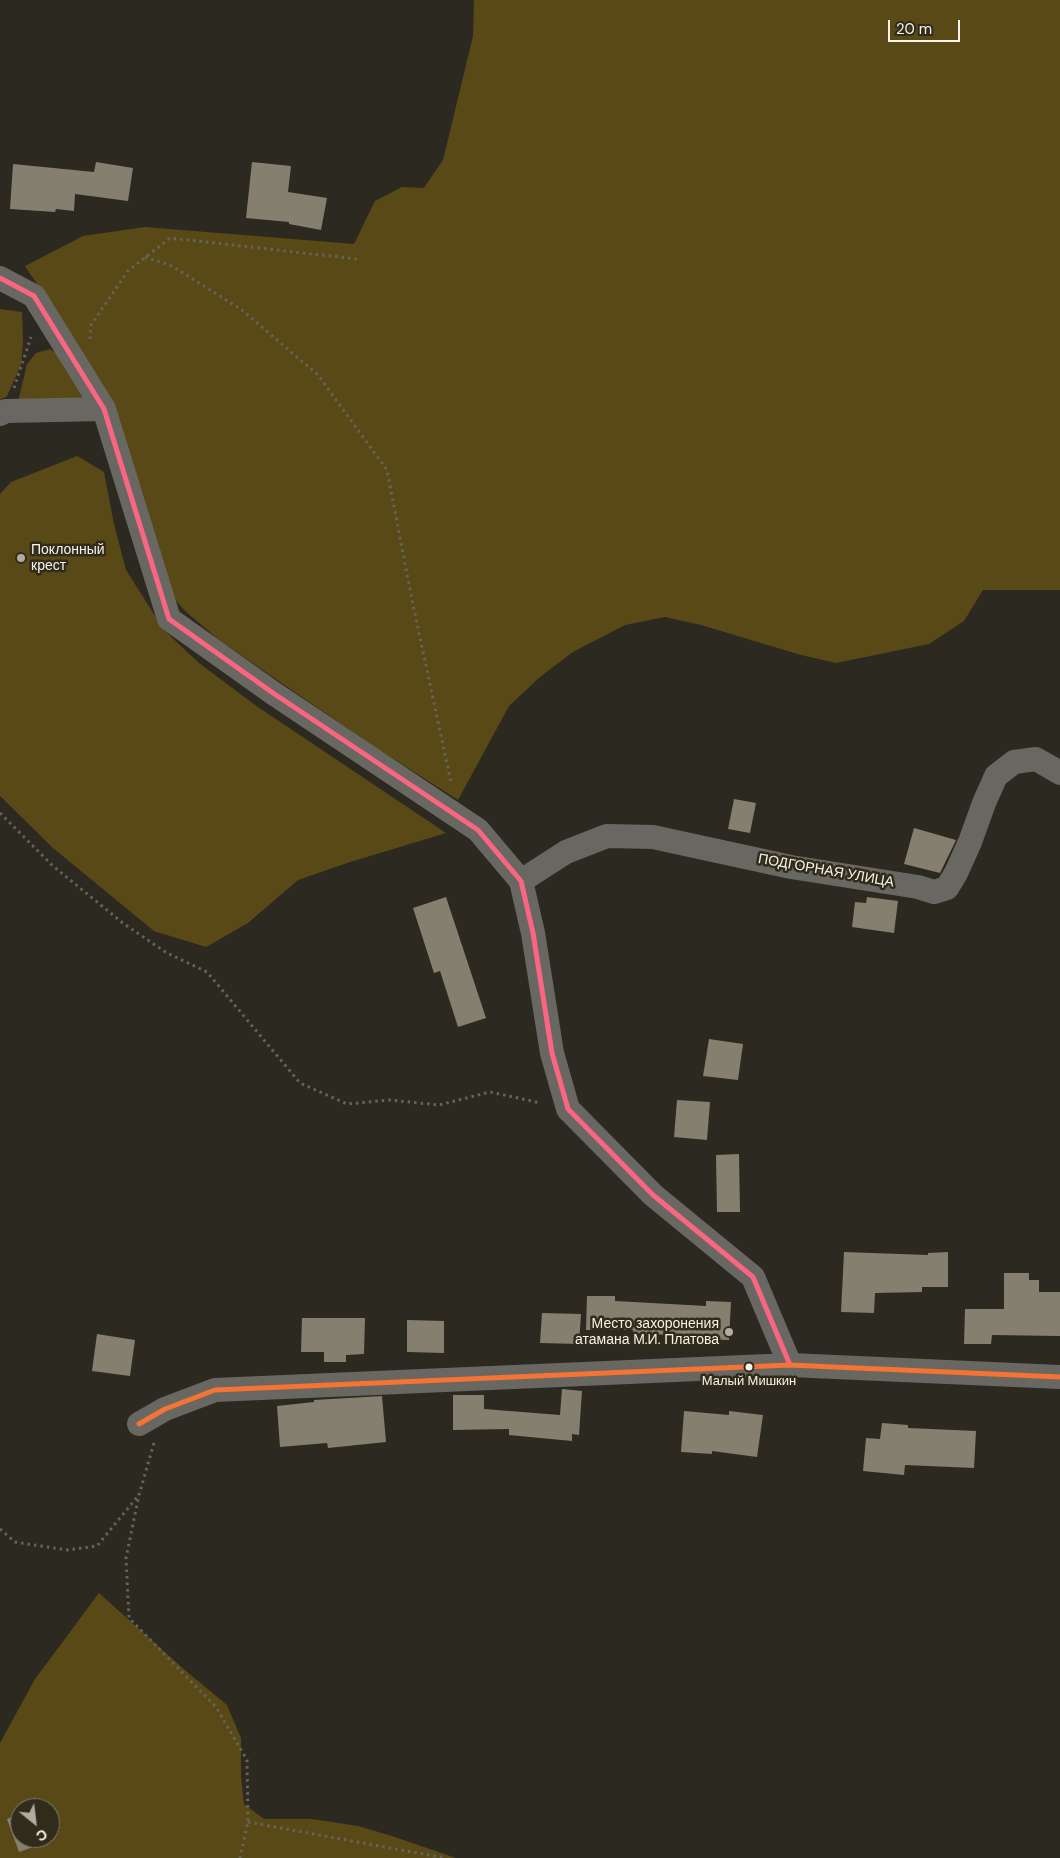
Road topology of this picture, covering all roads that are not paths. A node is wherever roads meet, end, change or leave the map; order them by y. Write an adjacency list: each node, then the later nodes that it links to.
1 (0, 278): 2 (street)
2 (104, 409): 3 (street); 5 (street)
3 (3, 412)
4 (1060, 773): 5 (street, ПОДГОРНАЯ УЛИЦА)
5 (521, 881): 6 (street)
6 (790, 1365): 7 (street); 8 (street)
7 (1060, 1377)
8 (139, 1424)

